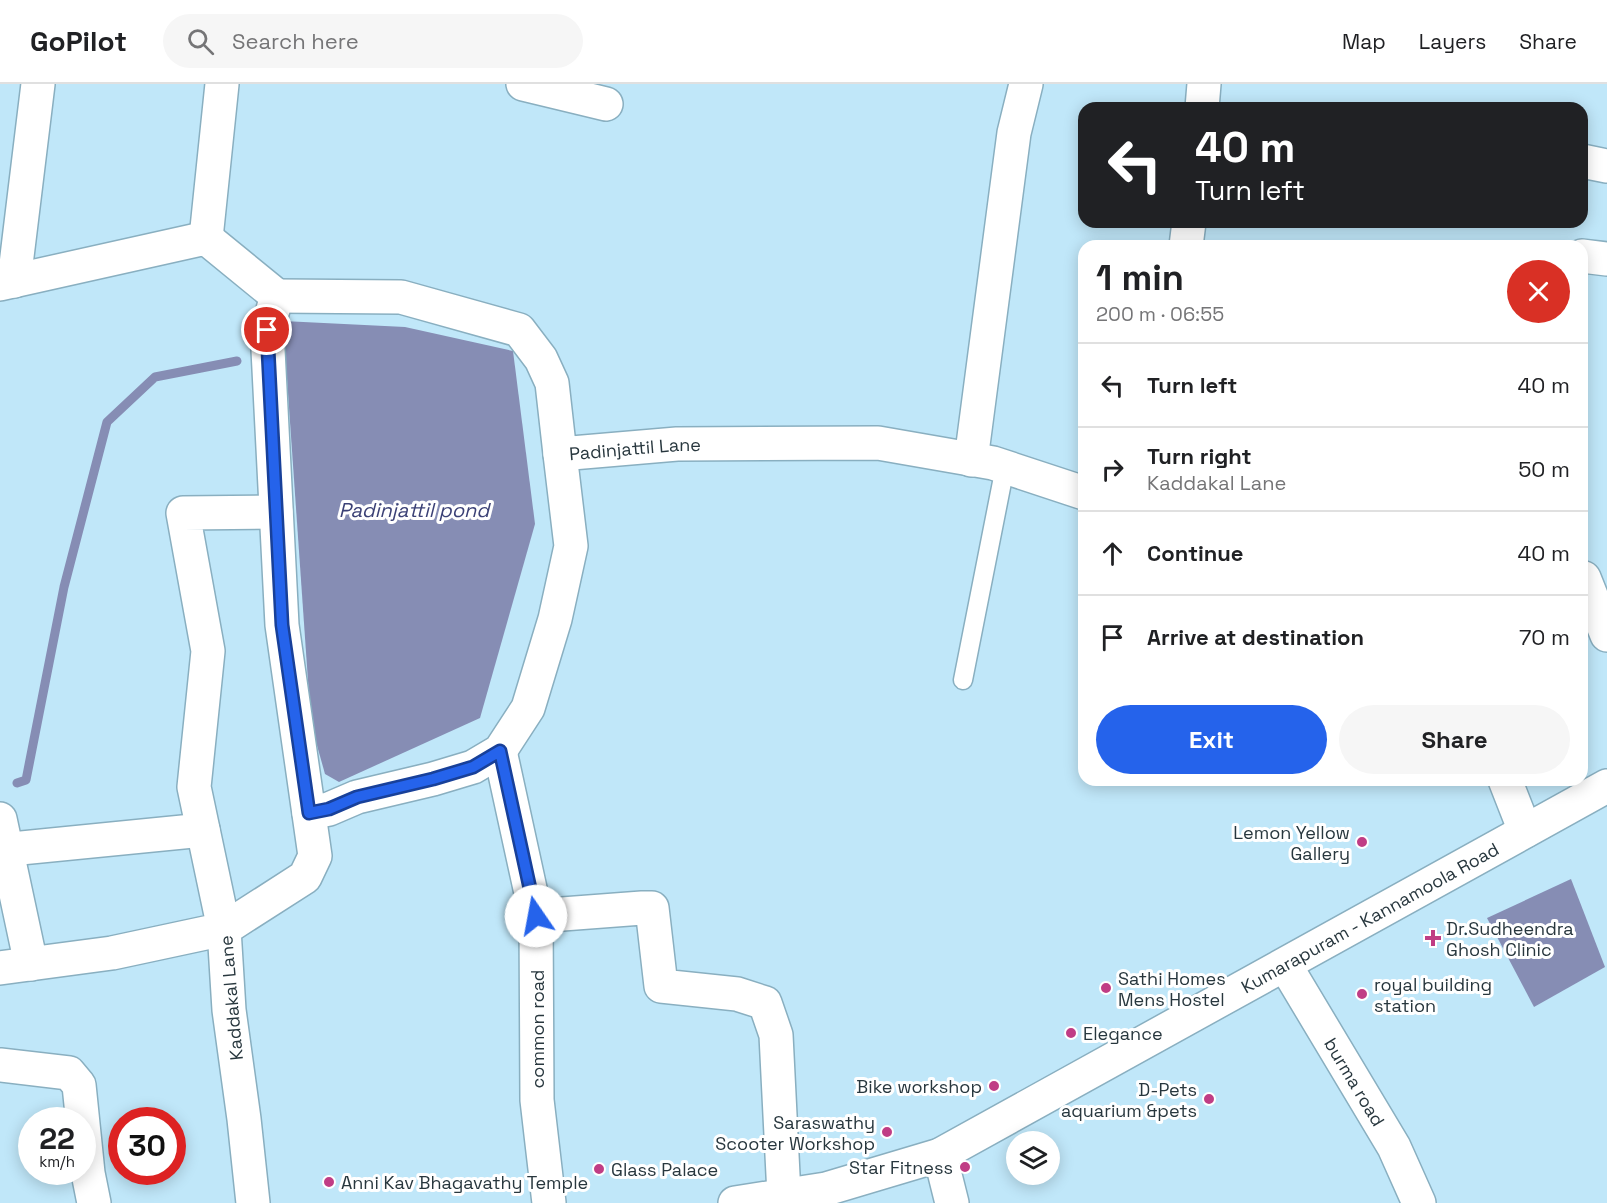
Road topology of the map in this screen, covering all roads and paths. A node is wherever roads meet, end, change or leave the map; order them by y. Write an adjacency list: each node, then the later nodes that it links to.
1 (38, 84): 13 (street)
2 (222, 84): 10 (street)
3 (523, 84): 7 (street)
4 (1026, 84): 16 (street)
5 (1204, 84): 6 (street)
6 (1202, 102)
7 (606, 104)
8 (1588, 162): 9 (street)
9 (1607, 166)
10 (206, 238): 13 (street); 14 (street)
11 (1588, 257): 12 (street)
12 (1607, 259)
13 (7, 282)
14 (277, 296): 15 (street, Padinjattil Lane); 19 (street, Kaddakal Lane)
15 (560, 454): 16 (street, Padinjattil Lane); 23 (street)
16 (971, 460): 17 (street, Padinjattil Lane)
17 (1005, 466): 18 (street, Padinjattil Lane); 22 (lane)
18 (1078, 491)
19 (276, 512): 26 (street, Kaddakal Lane); 27 (street)
20 (1588, 588): 21 (street)
21 (1607, 635)
22 (963, 680)
23 (500, 751): 26 (street); 30 (street, common road)
24 (1507, 786): 28 (street)
25 (1607, 786): 28 (street, Kumarapuram - Kannamoola Road)
26 (309, 813): 31 (street, Kaddakal Lane)
27 (203, 830): 29 (street); 31 (street)
28 (1525, 831): 32 (street, Kumarapuram - Kannamoola Road)
29 (2, 840): 33 (street)
30 (536, 916): 36 (street); 39 (street, common road)
31 (224, 929): 33 (street); 38 (street, Kaddakal Lane)
32 (1285, 965): 35 (street, Kumarapuram - Kannamoola Road); 42 (street, burma road)
33 (15, 966)
34 (0, 1065): 37 (street)
35 (940, 1155): 36 (street, Kumarapuram - Kannamoola Road); 41 (street)
36 (784, 1195): 40 (street, Kumarapuram - Kannamoola Road)
37 (94, 1203)
38 (253, 1203)
39 (549, 1203)
40 (735, 1203)
41 (952, 1203)
42 (1419, 1203)

